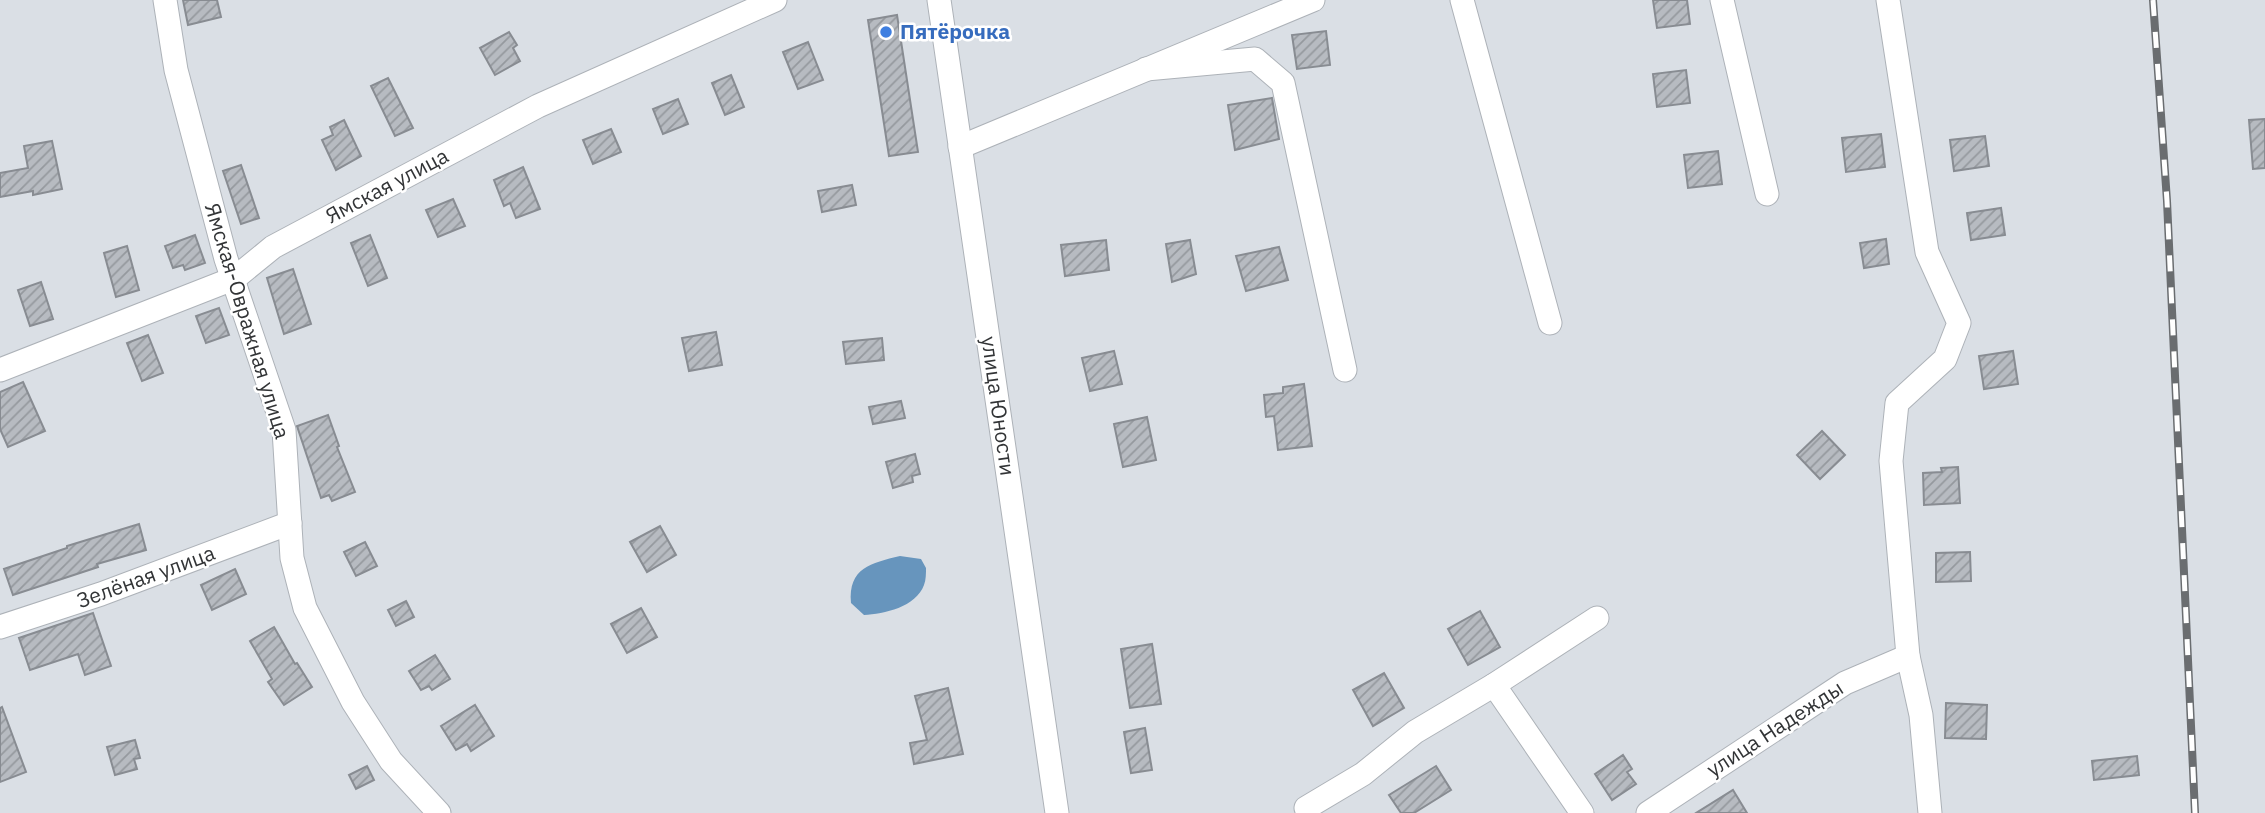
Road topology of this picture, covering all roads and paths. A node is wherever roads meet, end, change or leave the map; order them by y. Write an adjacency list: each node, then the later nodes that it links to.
1 (165, 0): 11 (street, Ямская-Овражная улица)
2 (775, 0): 11 (street, Ямская улица)
3 (939, 0): 9 (street, улица Юности)
4 (1313, 0): 8 (street)
5 (1462, 0): 12 (street)
6 (1722, 0): 10 (street)
7 (1888, 0): 18 (street)
8 (1146, 69): 9 (street); 14 (street)
9 (960, 146): 22 (street, улица Юности)
10 (1767, 194)
11 (234, 278): 13 (street, Ямская улица); 15 (street, Ямская-Овражная улица)
12 (1550, 323)
13 (0, 370)
14 (1345, 370)
15 (290, 523): 17 (street, Зелёная улица); 21 (street, Ямская-Овражная улица)
16 (1597, 618): 19 (street)
17 (0, 627)
18 (1908, 656): 24 (street, улица Надежды); 25 (street)
19 (1493, 685): 20 (street); 23 (street)
20 (1306, 808)
21 (439, 813)
22 (1057, 813)
23 (1582, 813)
24 (1648, 813)
25 (1930, 813)

